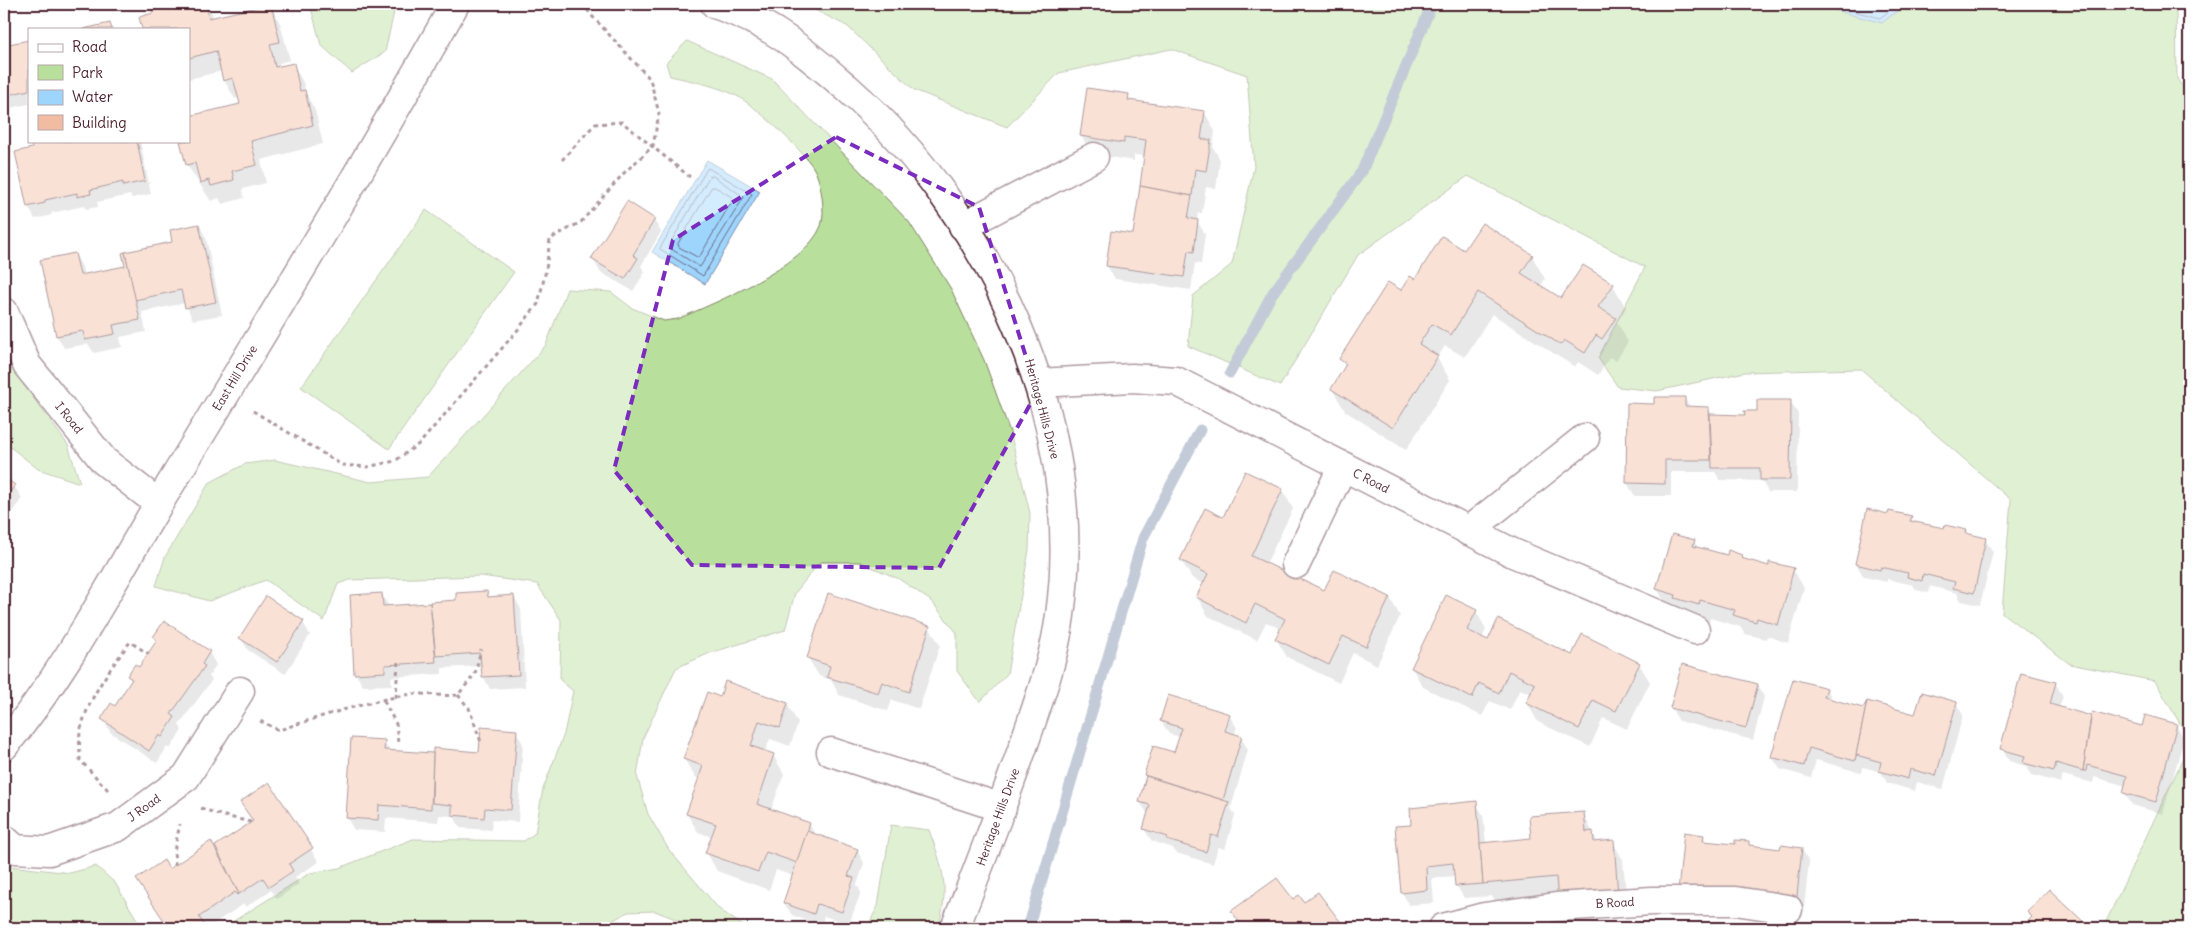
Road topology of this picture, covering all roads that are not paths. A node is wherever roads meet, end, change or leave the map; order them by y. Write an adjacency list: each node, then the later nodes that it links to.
1 (455, 4): 9 (street, East Hill Drive)
2 (715, 4): 4 (street, Heritage Hills Drive)
3 (1094, 157): 4 (street)
4 (964, 226): 6 (street, Heritage Hills Drive)
5 (4, 312): 9 (street, I Road)
6 (1038, 383): 8 (street, C Road); 16 (street, Heritage Hills Drive)
7 (1585, 438): 10 (street)
8 (1343, 466): 10 (street, C Road); 11 (street)
9 (158, 503): 14 (street, East Hill Drive)
10 (1468, 530): 12 (street, C Road)
11 (1296, 564)
12 (1695, 630)
13 (236, 698): 17 (street, J Road)
14 (4, 746)
15 (831, 752): 16 (street)
16 (1002, 808): 19 (street, Heritage Hills Drive)
17 (4, 839)
18 (1788, 909): 20 (street, B Road)
19 (955, 928)
20 (1443, 928)

